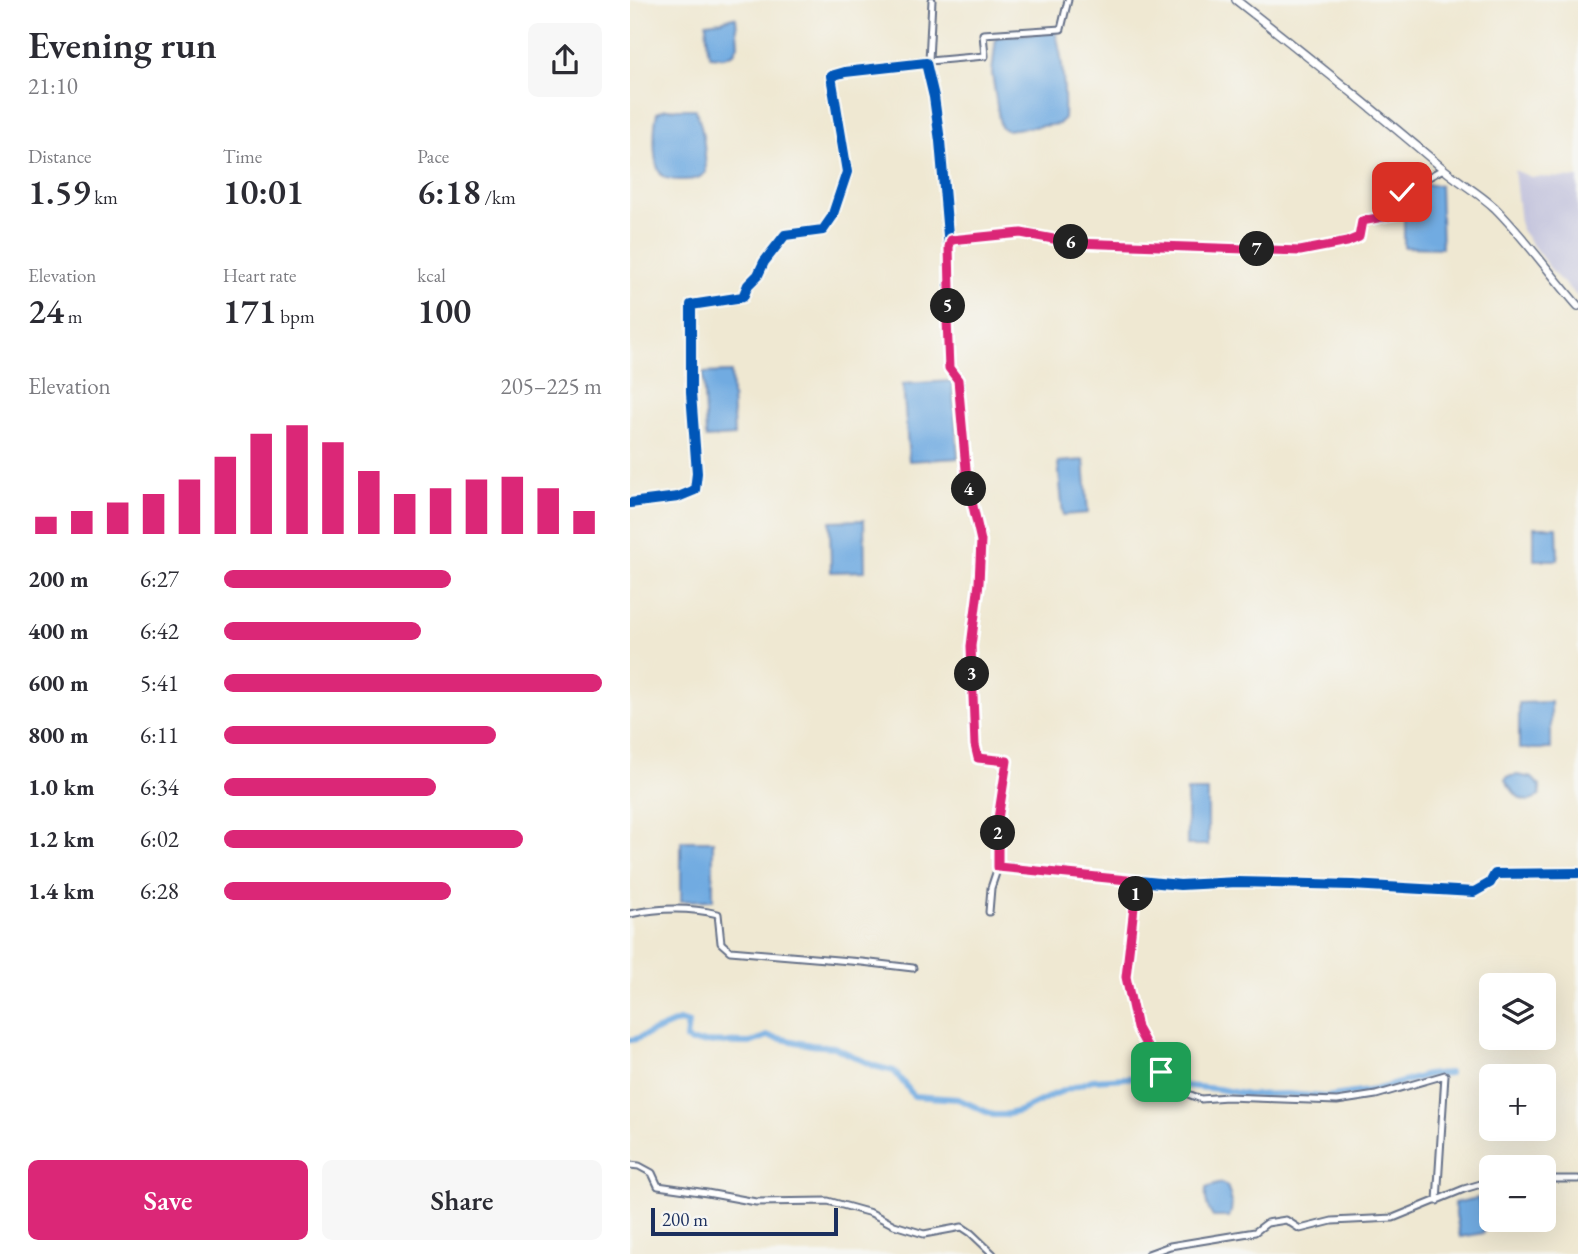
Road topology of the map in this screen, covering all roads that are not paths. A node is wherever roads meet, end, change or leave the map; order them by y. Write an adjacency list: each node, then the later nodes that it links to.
1 (932, 0): 4 (street)
2 (1068, 0): 4 (street)
3 (1236, 0): 5 (main road)
4 (928, 62): 6 (street); 8 (street)
5 (1443, 169): 6 (street); 7 (main road)
6 (949, 247): 9 (street)
7 (1578, 306)
8 (630, 503)
9 (998, 867): 11 (street); 12 (street)
10 (1578, 873): 11 (street)
11 (1137, 881): 19 (street)
12 (989, 912)
13 (630, 914): 14 (street)
14 (914, 968)
15 (630, 1165): 21 (street)
16 (1556, 1179): 17 (street)
17 (1578, 1179)
18 (1479, 1185): 19 (street)
19 (1437, 1201): 20 (street)
20 (1170, 1246): 22 (street); 23 (street)
21 (993, 1254)
22 (1148, 1254)
23 (1173, 1254)

